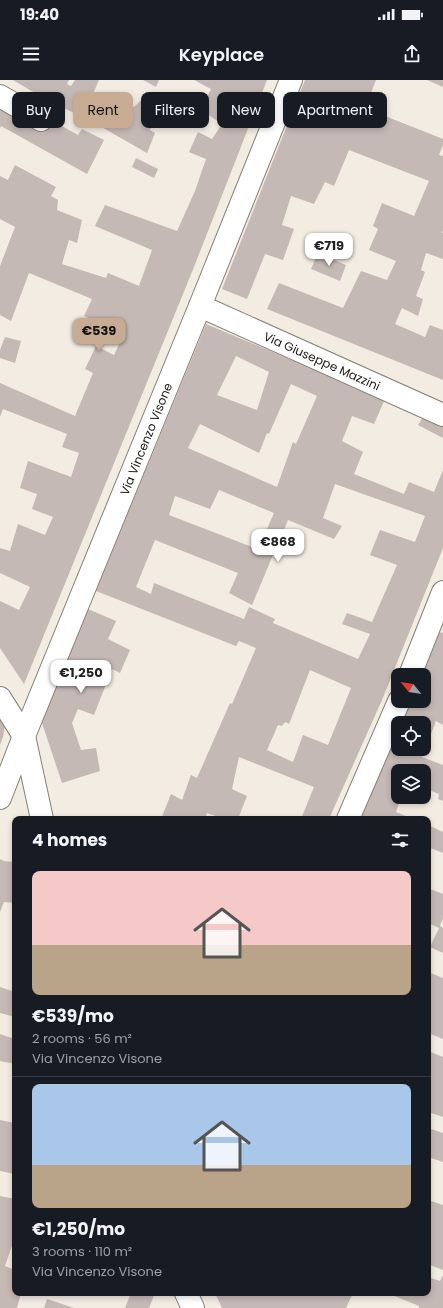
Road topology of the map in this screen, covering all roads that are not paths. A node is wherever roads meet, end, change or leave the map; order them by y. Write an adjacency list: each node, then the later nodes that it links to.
1 (291, 80): 4 (street, Via Vincenzo Visone)
2 (0, 96): 3 (street)
3 (12, 103)
4 (200, 306): 5 (street, Via Giuseppe Mazzini); 11 (street, Via Vincenzo Visone)
5 (443, 415)
6 (443, 592): 7 (street)
7 (437, 624): 8 (street)
8 (414, 668)
9 (0, 698): 11 (street)
10 (396, 708): 14 (street)
11 (24, 736): 12 (street, Via Vincenzo Visone); 13 (street)
12 (0, 798)
13 (41, 816)
14 (349, 816)
15 (187, 1296): 16 (street)
16 (193, 1308)

